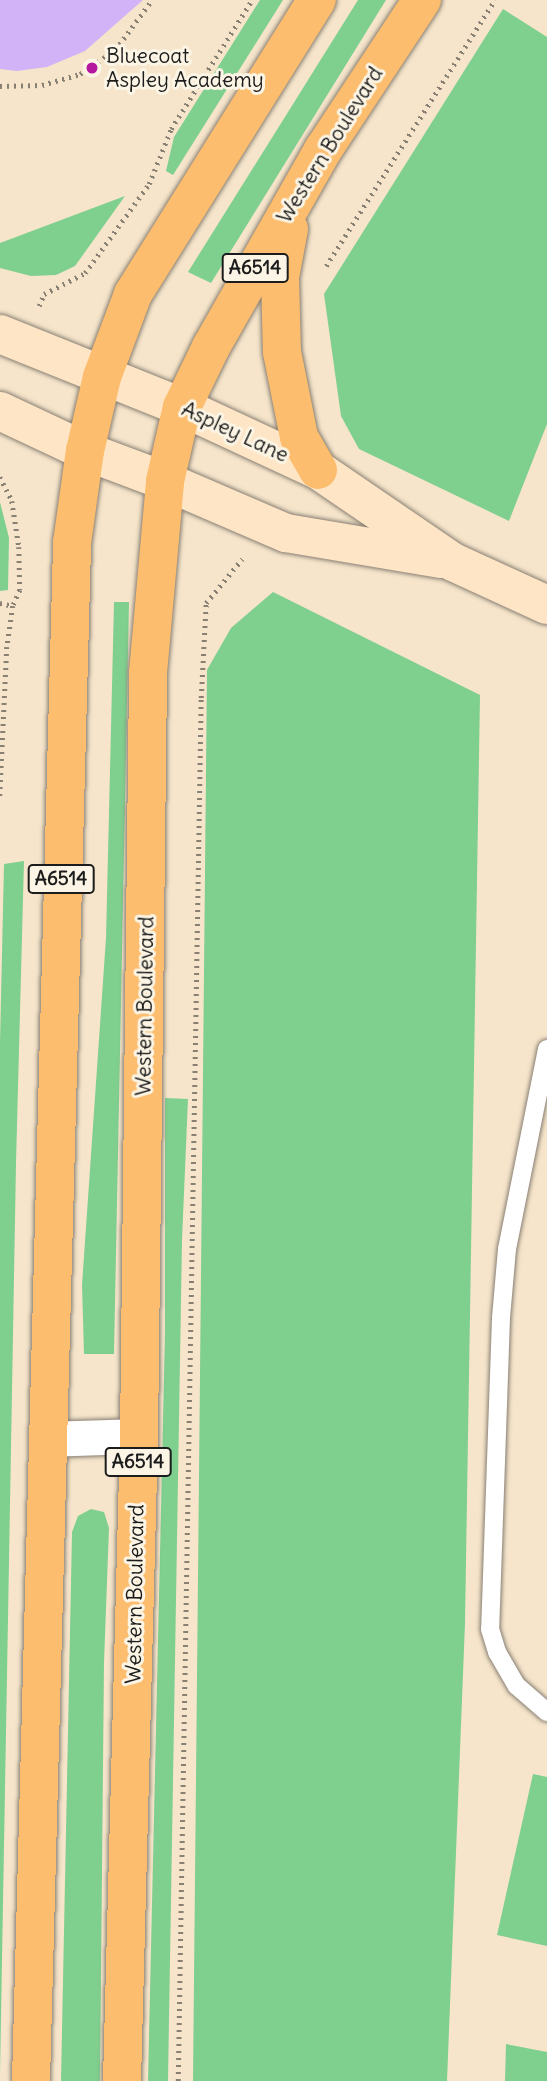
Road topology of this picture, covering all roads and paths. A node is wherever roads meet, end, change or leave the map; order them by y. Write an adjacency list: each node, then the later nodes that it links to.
1 (152, 0): 6 (path)
2 (252, 0): 9 (path)
3 (317, 0): 11 (highway, A6514)
4 (422, 0): 7 (highway, Western Boulevard / A6514)
5 (495, 0): 8 (path)
6 (0, 86)
7 (294, 199): 12 (highway, Western Boulevard / A6514); 15 (highway)
8 (324, 269)
9 (44, 294)
10 (0, 334): 11 (main road, Aspley Lane)
11 (102, 377): 12 (main road, Aspley Lane); 14 (highway, A6514)
12 (183, 407): 15 (main road, Aspley Lane); 17 (highway, Western Boulevard / A6514)
13 (0, 411): 14 (main road, Aspley Lane)
14 (85, 451): 17 (main road, Aspley Lane); 26 (highway, A6514)
15 (318, 470): 19 (main road, Aspley Lane)
16 (0, 477): 22 (path)
17 (165, 481): 18 (main road, Aspley Lane); 25 (highway, Western Boulevard / A6514)
18 (257, 523): 19 (main road, Aspley Lane); 30 (path)
19 (453, 562): 21 (main road, Aspley Lane)
20 (0, 603): 22 (path)
21 (547, 605)
22 (13, 606): 23 (path)
23 (0, 797)
24 (547, 1049): 27 (lane)
25 (139, 1436): 26 (street); 29 (highway, Western Boulevard / A6514)
26 (47, 1439): 28 (highway, A6514)
27 (547, 1712)
28 (31, 2081)
29 (122, 2081)
30 (178, 2081)

